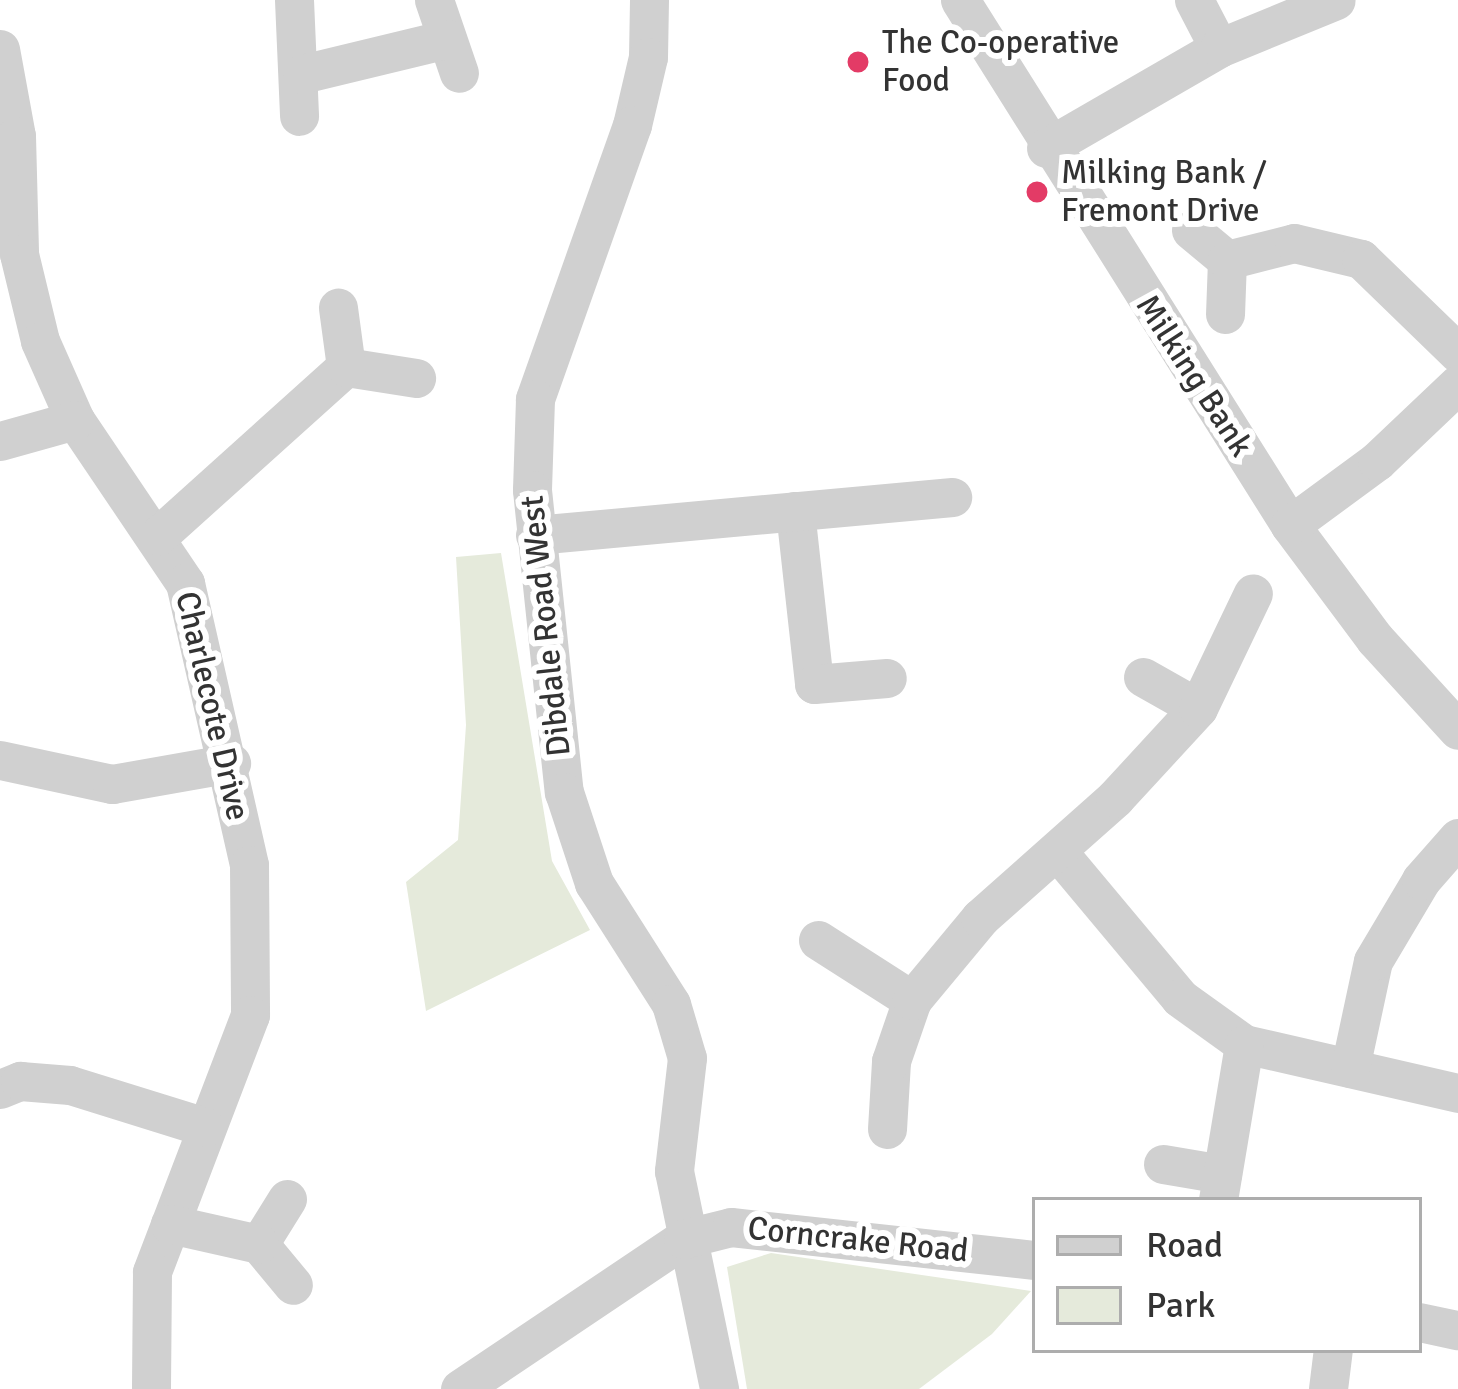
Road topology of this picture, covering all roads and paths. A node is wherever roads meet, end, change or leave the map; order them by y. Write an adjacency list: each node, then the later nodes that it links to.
1 (294, 0): 9 (street)
2 (434, 0): 9 (street)
3 (649, 0): 25 (street, Dibdale Road West)
4 (960, 0): 11 (street, Milking Bank)
5 (1194, 0): 7 (street)
6 (1336, 0): 7 (street)
7 (1219, 48): 11 (street)
8 (0, 49): 20 (street, Charlecote Drive)
9 (302, 74): 10 (street)
10 (299, 116)
11 (1046, 148): 24 (street, Milking Bank)
12 (1191, 230): 13 (street)
13 (1227, 260): 15 (street); 16 (street)
14 (338, 308): 17 (street)
15 (1225, 314)
16 (1458, 353)
17 (346, 367): 18 (street); 26 (street)
18 (416, 378)
19 (1458, 384): 24 (street)
20 (74, 420): 21 (street); 26 (street, Charlecote Drive)
21 (0, 441)
22 (952, 496): 23 (street)
23 (795, 511): 25 (street); 29 (street)
24 (1290, 525): 31 (street, Milking Bank)
25 (535, 535): 48 (street, Dibdale Road West)
26 (158, 536): 33 (street, Charlecote Drive)
27 (1253, 593): 30 (street)
28 (1143, 676): 30 (street)
29 (887, 678)
30 (1198, 708): 35 (street)
31 (1458, 730)
32 (0, 760): 33 (street)
33 (231, 763): 42 (street, Charlecote Drive)
34 (1458, 838): 39 (street)
35 (1058, 852): 37 (street); 38 (street)
36 (818, 940): 37 (street)
37 (912, 1000): 43 (street)
38 (1244, 1044): 39 (street); 45 (street)
39 (1350, 1068): 41 (street)
40 (0, 1089): 42 (street)
41 (1458, 1093)
42 (205, 1127): 47 (street, Charlecote Drive)
43 (887, 1129)
44 (1163, 1164): 45 (street)
45 (1220, 1187)
46 (287, 1199): 49 (street)
47 (170, 1223): 49 (street); 55 (street, Charlecote Drive)
48 (683, 1239): 50 (street, Corncrake Road); 56 (street); 57 (street, Dibdale Road West)
49 (259, 1244): 51 (street)
50 (1032, 1260)
51 (293, 1285)
52 (1422, 1323): 53 (street)
53 (1458, 1330)
54 (1333, 1353): 58 (street)
55 (151, 1389)
56 (460, 1389)
57 (719, 1389)
58 (1328, 1389)

